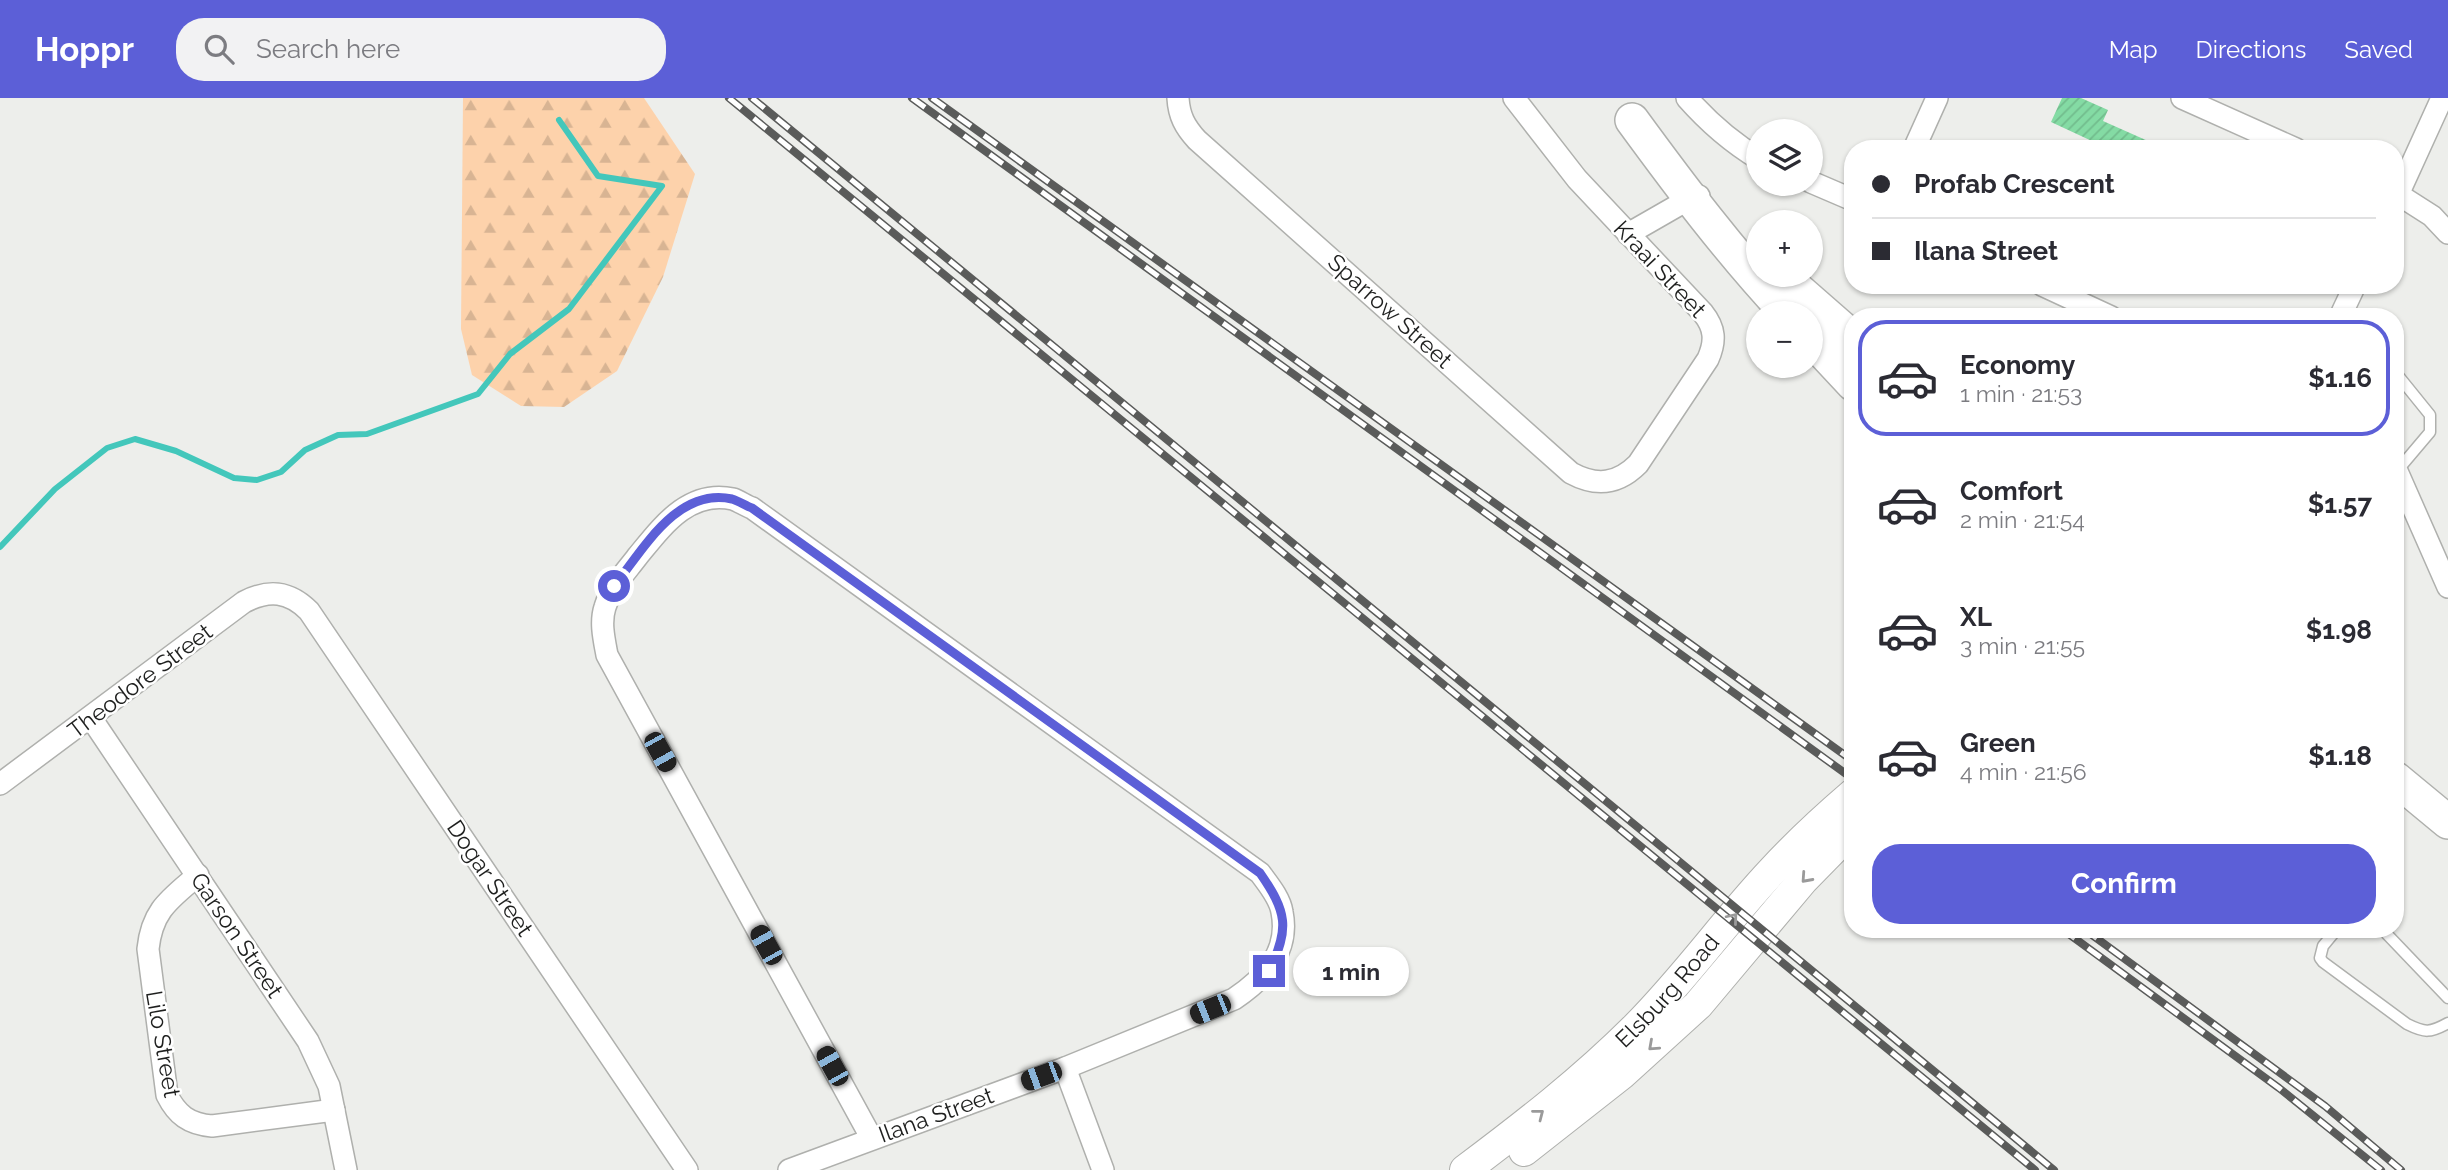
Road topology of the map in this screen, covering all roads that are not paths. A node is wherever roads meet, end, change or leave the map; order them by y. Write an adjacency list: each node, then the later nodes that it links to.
1 (1514, 98): 17 (street, Kraai Street)
2 (1687, 98): 10 (street)
3 (1937, 98): 8 (street)
4 (2442, 98): 11 (street)
5 (2186, 99): 9 (street)
6 (1179, 106): 28 (street, Sparrow Street)
7 (1623, 109): 14 (main road)
8 (1918, 140)
9 (2276, 140)
10 (1746, 151)
11 (2404, 180)
12 (1823, 187): 13 (street)
13 (1844, 196)
14 (1697, 197): 17 (street); 18 (main road); 21 (main road)
15 (2404, 199): 16 (street)
16 (2448, 233)
17 (1628, 234): 28 (street, Kraai Street)
18 (1746, 241)
19 (1795, 287): 23 (main road)
20 (2061, 294): 22 (street)
21 (1776, 301)
22 (2092, 308)
23 (1844, 330)
24 (1823, 352): 25 (main road)
25 (1844, 374)
26 (2404, 382): 27 (lane)
27 (2404, 461)
28 (1614, 481)
29 (2404, 488): 30 (street)
30 (2448, 587)
31 (285, 594): 32 (street, Theodore Street); 50 (street, Dogar Street)
32 (91, 718): 34 (street, Theodore Street); 41 (street, Garson Street)
33 (2404, 762): 37 (main road)
34 (0, 784)
35 (2404, 786): 40 (main road)
36 (2404, 795): 40 (main road)
37 (2448, 798)
38 (1844, 813): 53 (main road, Elsburg Road, one-way to 38)
39 (1844, 816): 54 (main road, Elsburg Road, one-way to 54)
40 (2448, 822)
41 (198, 876): 47 (street, Garson Street); 47 (street, Lilo Street)
42 (2330, 938): 45 (lane)
43 (2391, 938): 44 (lane)
44 (2448, 998)
45 (2448, 1023)
46 (1065, 1068): 48 (street, Ilana Street); 48 (street, Ilana Street); 52 (street)
47 (334, 1110): 49 (street, Garson Street)
48 (872, 1139): 51 (street, Ilana Street)
49 (346, 1170)
50 (687, 1170)
51 (789, 1170)
52 (1103, 1170)
53 (1465, 1170)
54 (1497, 1170)

